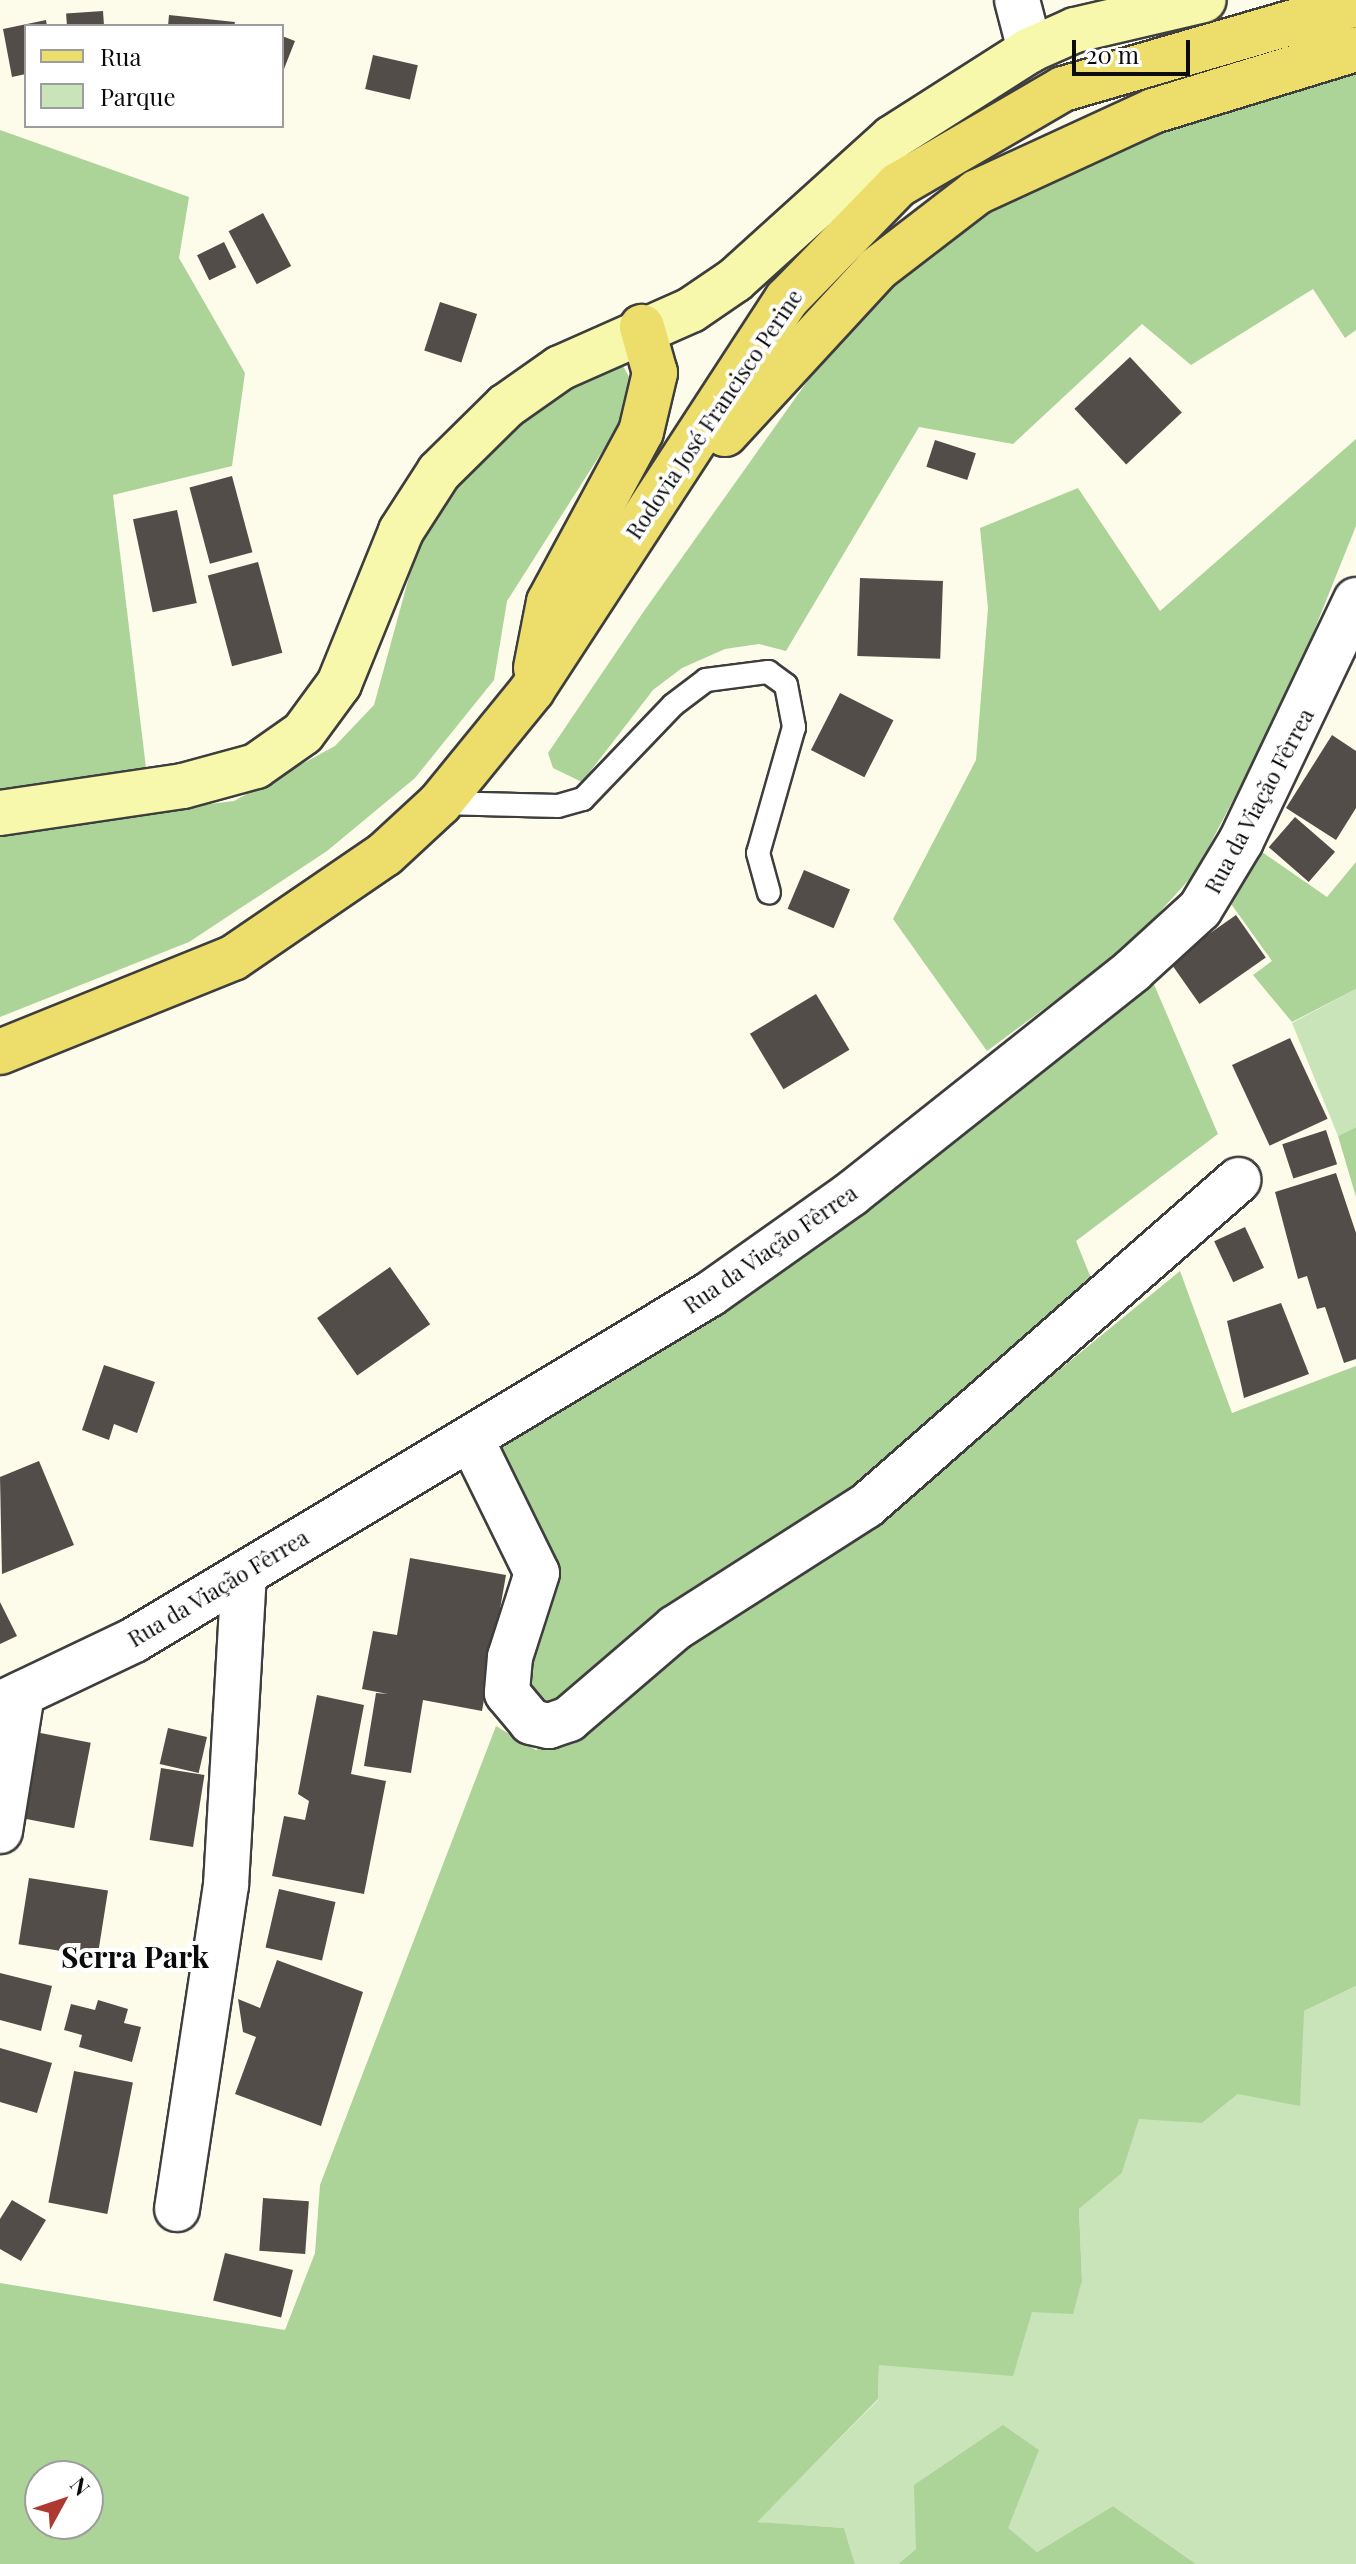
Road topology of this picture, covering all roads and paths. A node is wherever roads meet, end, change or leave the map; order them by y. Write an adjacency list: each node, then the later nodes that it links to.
1 (1017, 0): 6 (street)
2 (1204, 0): 4 (main road)
3 (1356, 4): 8 (main road, Rodovia José Francisco Perine)
4 (1115, 10): 6 (main road)
5 (1356, 49): 8 (main road, Rodovia José Francisco Perine)
6 (1030, 50): 7 (main road)
7 (642, 327): 10 (main road); 12 (main road)
8 (620, 552): 10 (main road, Rodovia José Francisco Perine)
9 (1356, 600): 16 (street, Rua da Viação Fêrrea)
10 (532, 690): 11 (main road, Rodovia José Francisco Perine)
11 (440, 803): 13 (lane); 14 (main road, Rodovia José Francisco Perine)
12 (0, 813)
13 (769, 893)
14 (0, 1052)
15 (1238, 1180): 16 (street)
16 (471, 1439): 17 (street, Rua da Viação Fêrrea)
17 (244, 1575): 18 (street, Rua da Viação Fêrrea); 20 (street)
18 (11, 1699): 19 (street)
19 (0, 1831)
20 (177, 2209)

